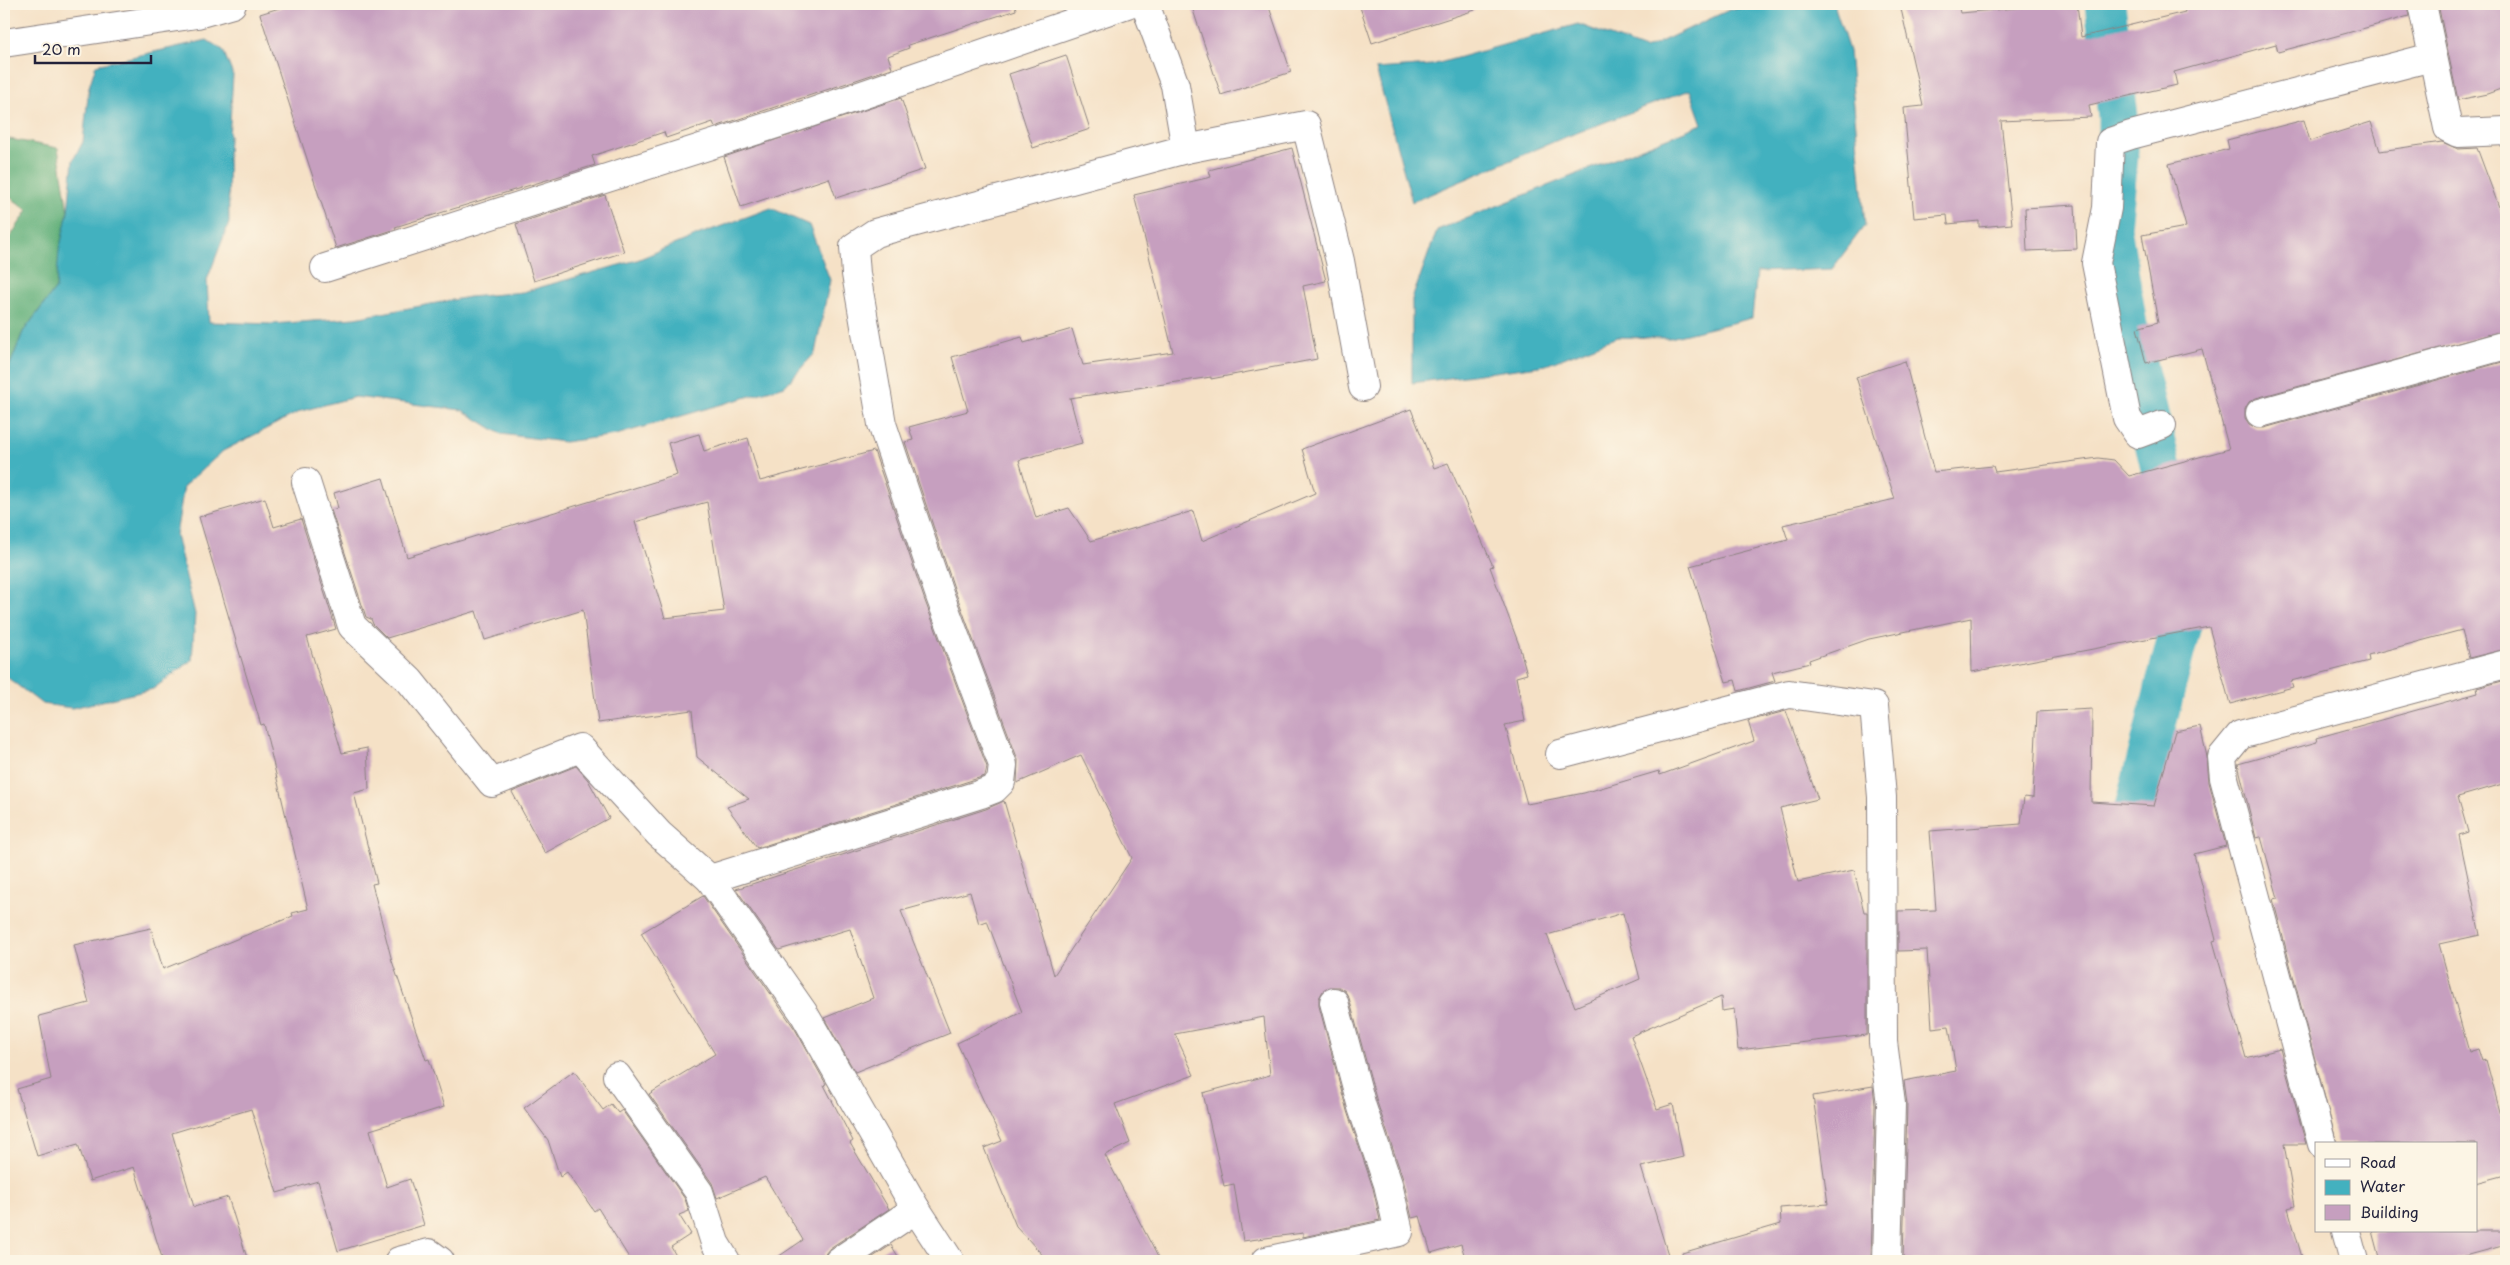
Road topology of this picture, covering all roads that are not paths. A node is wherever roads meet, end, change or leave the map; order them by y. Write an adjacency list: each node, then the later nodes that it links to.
1 (232, 4): 5 (street)
2 (1127, 4): 9 (street)
3 (1145, 4): 8 (street)
4 (2422, 4): 6 (street)
5 (4, 43)
6 (2432, 57): 7 (street); 13 (street)
7 (2506, 131)
8 (1186, 149): 11 (street); 17 (street)
9 (326, 268)
10 (2506, 345): 12 (street)
11 (1363, 387)
12 (2260, 413)
13 (2150, 430)
14 (306, 482): 17 (street)
15 (2506, 664): 20 (street)
16 (1560, 754): 29 (street)
17 (710, 879): 21 (street)
18 (1334, 1002): 28 (street)
19 (617, 1076): 25 (street)
20 (2321, 1142)
21 (916, 1209): 26 (street); 27 (street)
22 (2346, 1232): 30 (street)
23 (399, 1261): 24 (street)
24 (440, 1261)
25 (726, 1261)
26 (839, 1261)
27 (950, 1261)
28 (1266, 1261)
29 (1887, 1261)
30 (2354, 1261)

